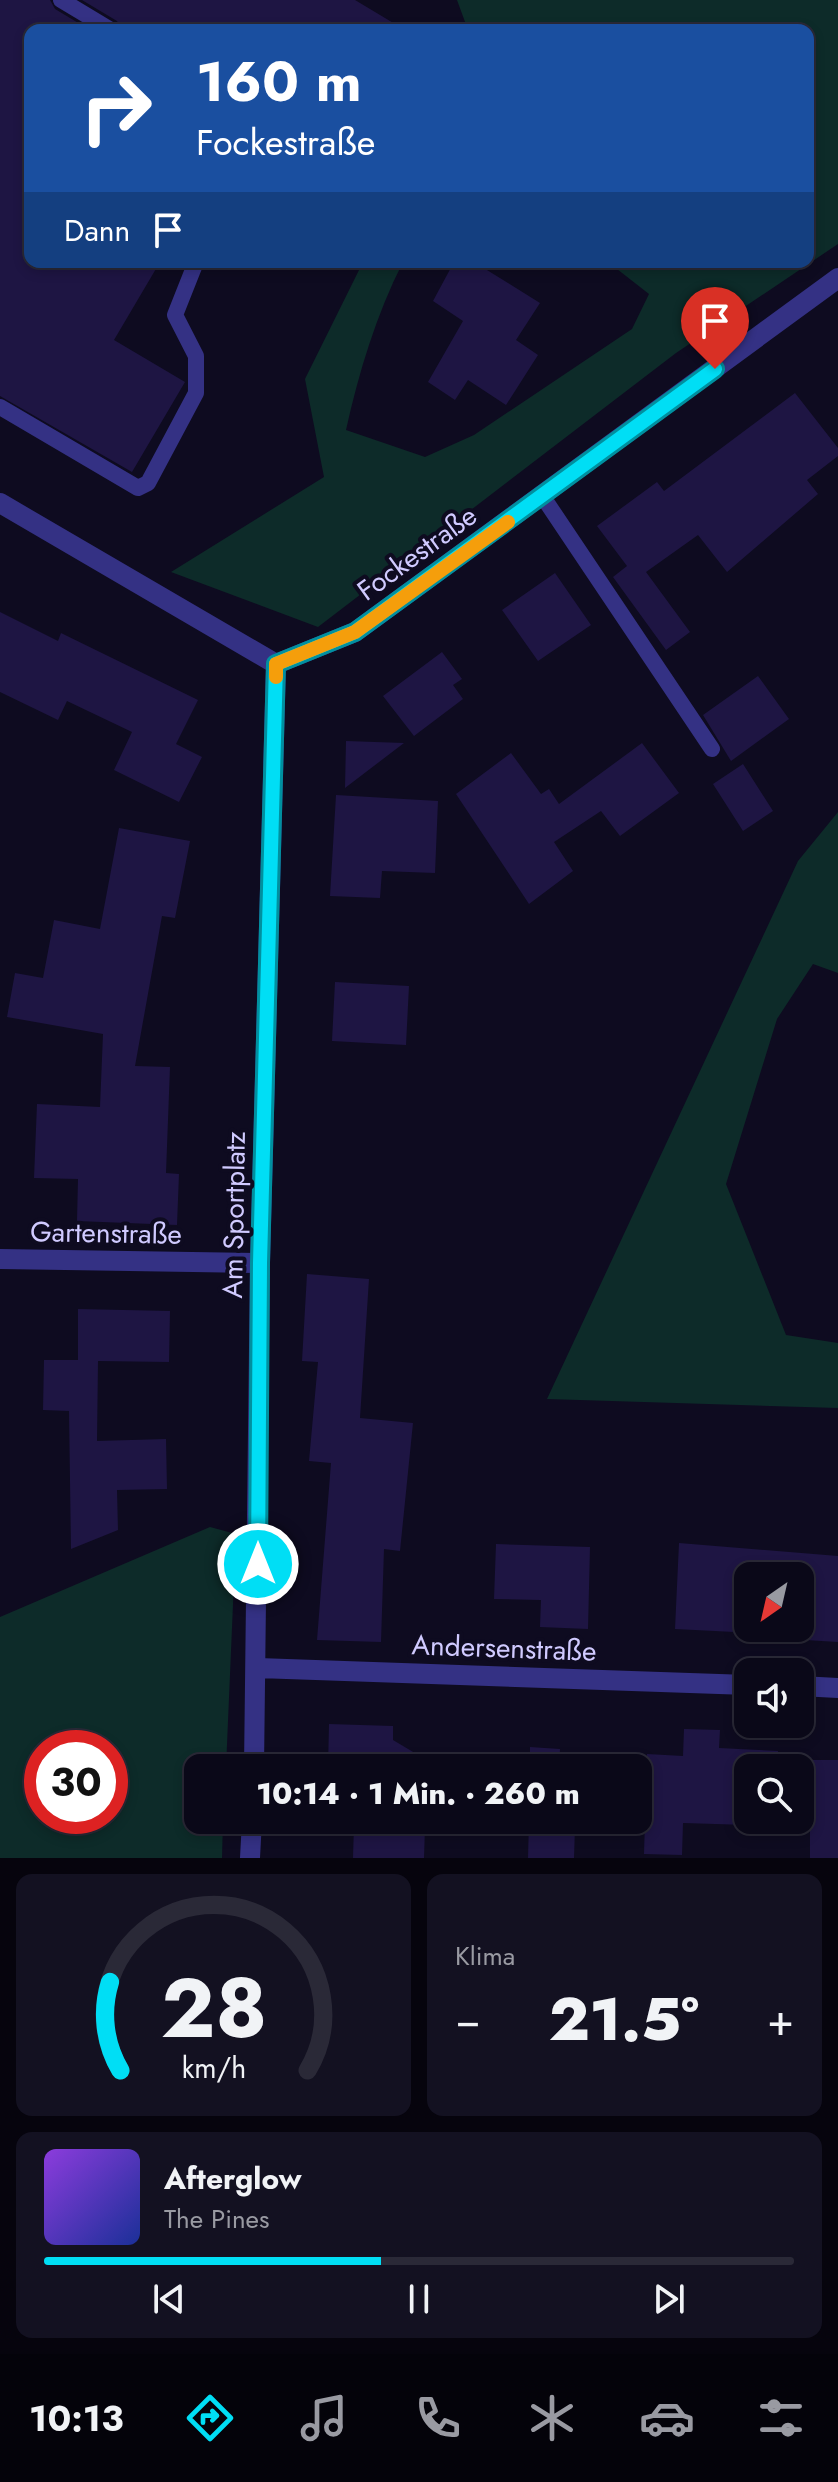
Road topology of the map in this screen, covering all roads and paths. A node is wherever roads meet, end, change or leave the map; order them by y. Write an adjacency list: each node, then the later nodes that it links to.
1 (61, 0): 2 (lane)
2 (101, 24)
3 (194, 268): 5 (lane)
4 (838, 278): 6 (street, Fockestraße)
5 (0, 407)
6 (543, 497): 8 (street, Fockestraße); 9 (lane)
7 (0, 503): 8 (street)
8 (276, 664): 11 (street, Am Sportplatz)
9 (712, 749)
10 (0, 1259): 11 (street, Gartenstraße)
11 (260, 1263): 12 (street, Am Sportplatz)
12 (258, 1668): 13 (street, Andersenstraße); 16 (street, Am Sportplatz)
13 (734, 1685)
14 (814, 1687): 15 (street)
15 (838, 1688)
16 (255, 1754)
17 (251, 1834): 18 (street)
18 (250, 1858)

